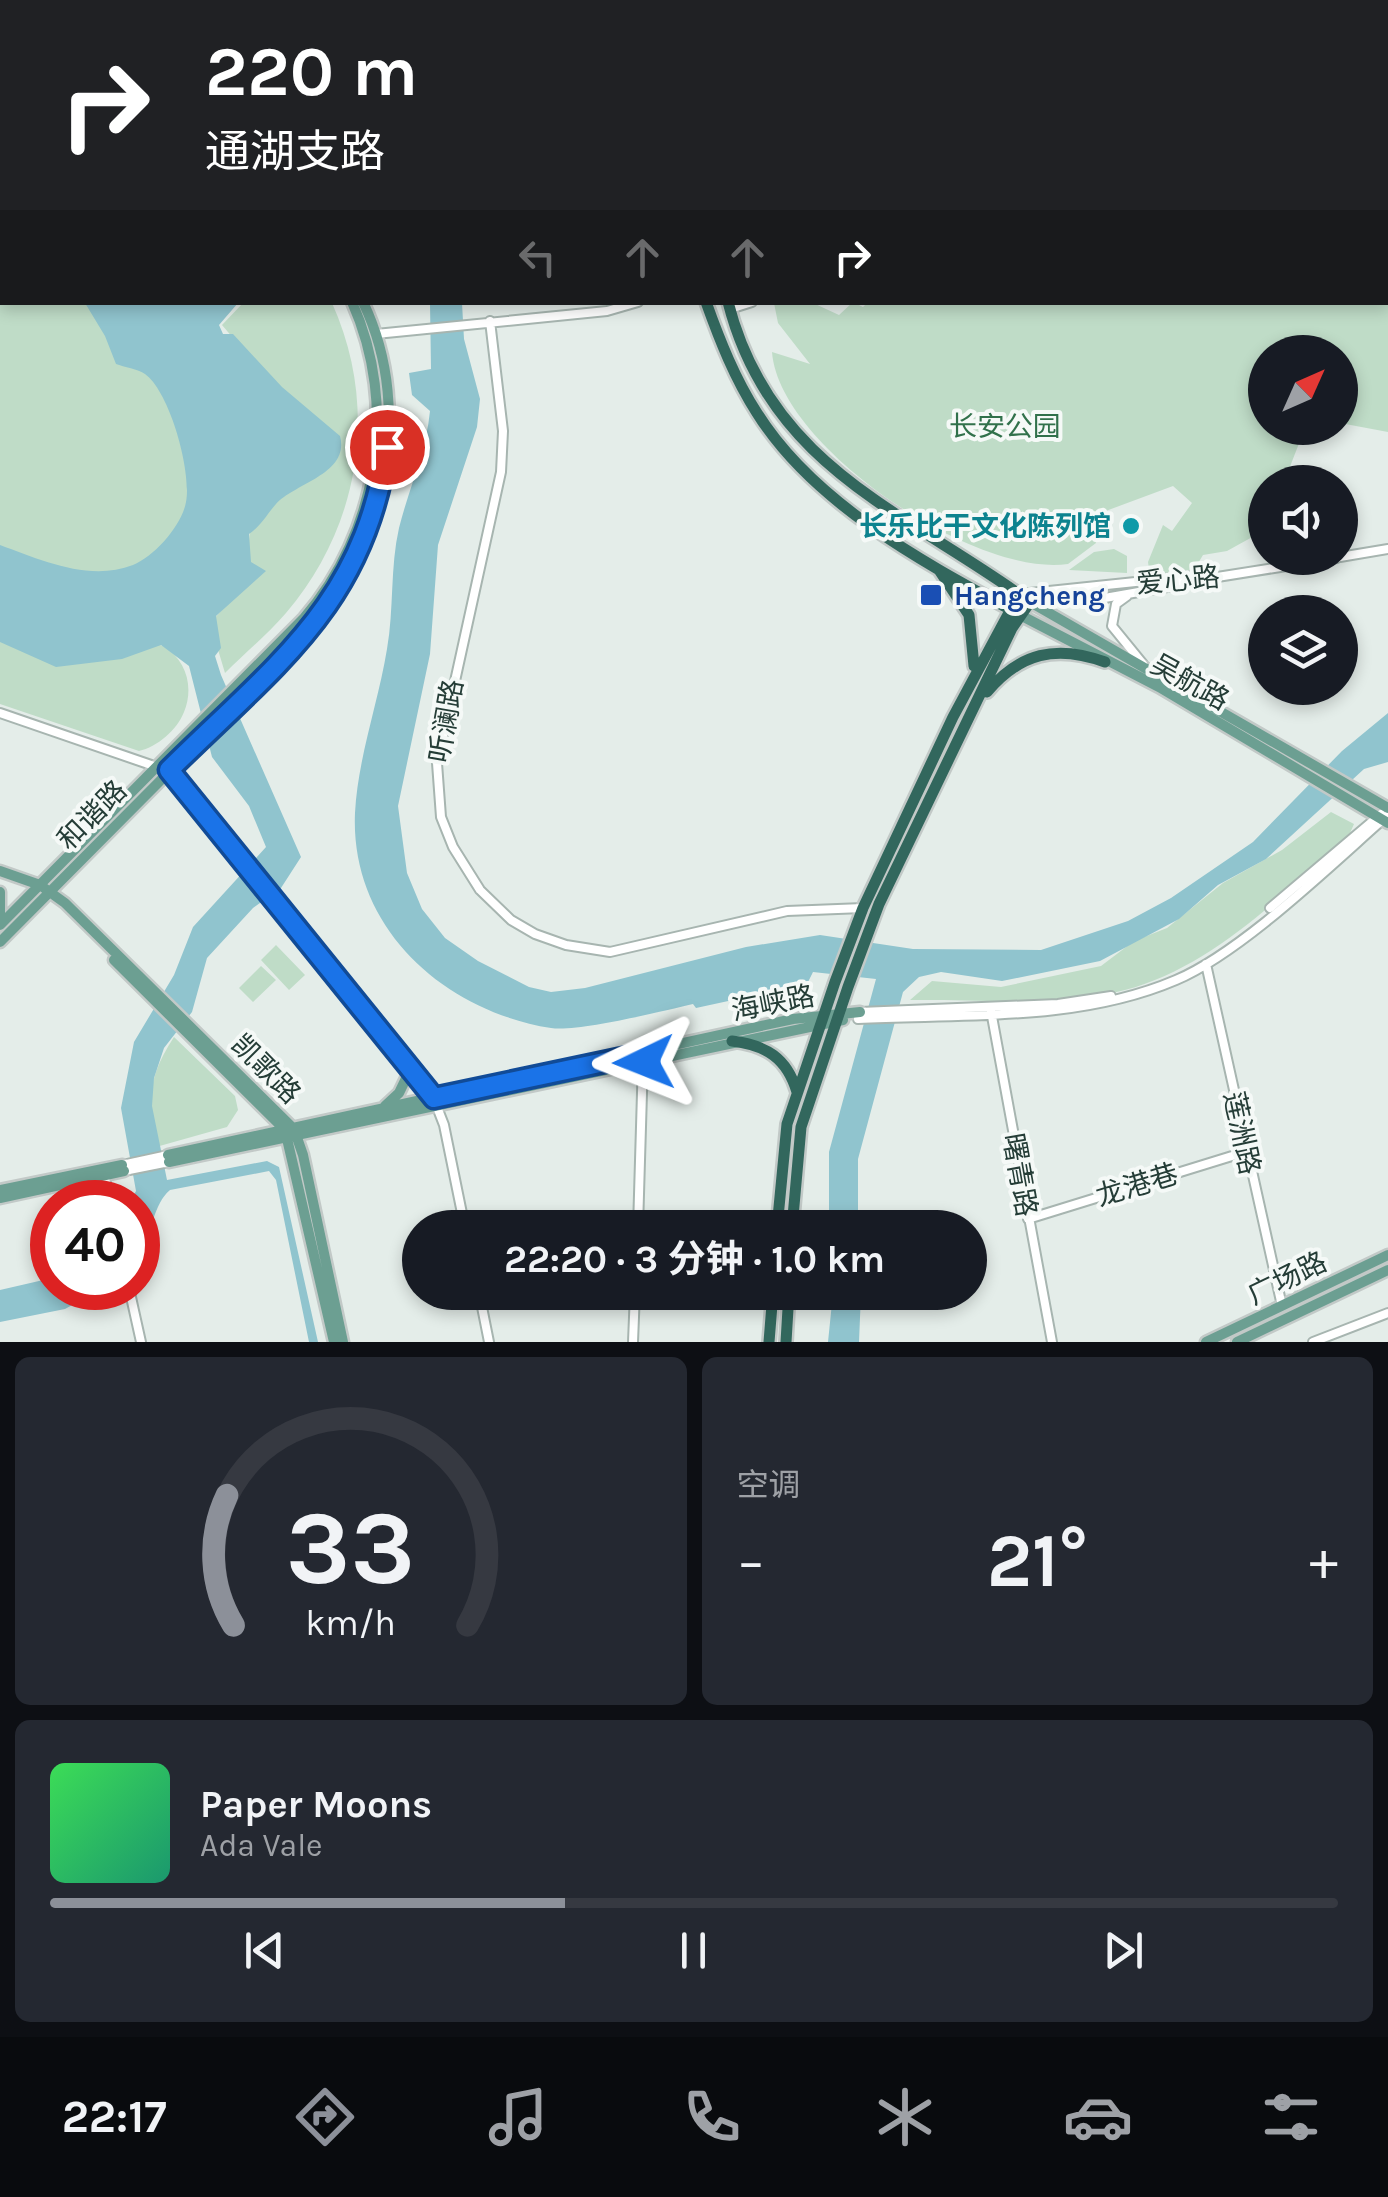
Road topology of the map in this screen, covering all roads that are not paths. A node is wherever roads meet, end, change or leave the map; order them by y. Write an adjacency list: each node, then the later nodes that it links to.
1 (353, 305): 25 (main road, 和谐路)
2 (364, 305): 7 (main road, 和谐路)
3 (626, 305): 6 (street)
4 (707, 305): 10 (highway)
5 (729, 306): 11 (highway)
6 (490, 321): 7 (street); 32 (street, 听澜路)
7 (376, 334): 26 (main road, 和谐路)
8 (1388, 548): 9 (street, 爱心路)
9 (1358, 554)
10 (933, 563): 14 (highway); 22 (highway)
11 (978, 569): 14 (highway); 16 (highway)
12 (1248, 572): 13 (street, 爱心路)
13 (1211, 578): 15 (street); 16 (street, 爱心路)
14 (969, 586): 17 (highway)
15 (1132, 594): 16 (street); 21 (street)
16 (1024, 598): 17 (highway); 18 (main road, 吴航路)
17 (1014, 612): 19 (main road, 吴航路); 22 (highway); 23 (highway)
18 (1082, 634): 19 (main road); 21 (main road, 吴航路)
19 (1076, 647): 20 (main road, 吴航路)
20 (1104, 662): 23 (highway); 27 (main road, 吴航路)
21 (1150, 670): 27 (main road, 吴航路)
22 (970, 680): 32 (highway)
23 (975, 707): 36 (highway)
24 (0, 712): 25 (street)
25 (157, 767): 30 (main road, 和谐路)
26 (171, 769): 30 (main road, 和谐路); 43 (street)
27 (1314, 772): 28 (main road, 吴航路)
28 (1386, 814): 35 (street, 海峡路)
29 (0, 871): 30 (main road, 凯歌路)
30 (43, 888): 33 (main road, 和谐路); 34 (main road, 和谐路); 47 (main road, 凯歌路)
31 (0, 892): 33 (main road)
32 (863, 908): 36 (highway)
33 (0, 923)
34 (0, 942)
35 (1205, 962): 37 (street, 海峡路); 48 (street, 莲洲路)
36 (841, 984): 39 (highway); 40 (highway)
37 (991, 1010): 38 (street, 海峡路); 58 (street, 曙青路)
38 (859, 1016): 39 (main road, 海峡路)
39 (837, 1018): 40 (main road, 海峡路); 57 (highway)
40 (822, 1020): 41 (main road, 海峡路); 42 (main road, 海峡路); 44 (highway)
41 (732, 1042): 42 (main road, 海峡路); 44 (highway)
42 (643, 1058): 45 (main road, 海峡路); 55 (street)
43 (412, 1066): 45 (street); 46 (main road)
44 (797, 1092): 56 (highway)
45 (435, 1102): 46 (main road, 海峡路); 47 (main road, 海峡路); 54 (street)
46 (378, 1110): 47 (main road, 海峡路)
47 (291, 1133): 49 (main road, 海峡路); 69 (main road, 凯歌路); 70 (main road, 凯歌路)
48 (1245, 1152): 58 (street, 龙港巷); 61 (street, 莲洲路)
49 (168, 1158): 50 (street, 海峡路)
50 (123, 1168): 51 (main road, 海峡路)
51 (104, 1172): 52 (street); 53 (main road, 海峡路)
52 (106, 1180)
53 (0, 1194)
54 (462, 1210)
55 (639, 1210)
56 (779, 1210)
57 (793, 1210)
58 (1028, 1219): 75 (street, 曙青路)
59 (1388, 1255): 61 (main road, 广场路)
60 (1388, 1270): 77 (main road, 广场路)
61 (1282, 1306): 76 (main road, 广场路)
62 (134, 1310): 68 (street)
63 (483, 1310): 71 (street)
64 (634, 1310): 72 (street)
65 (772, 1310): 73 (highway)
66 (787, 1310): 74 (highway)
67 (1388, 1313): 78 (street)
68 (141, 1342)
69 (334, 1342)
70 (343, 1342)
71 (490, 1342)
72 (632, 1342)
73 (770, 1342)
74 (786, 1342)
75 (1052, 1342)
76 (1206, 1342)
77 (1238, 1342)
78 (1313, 1342)

